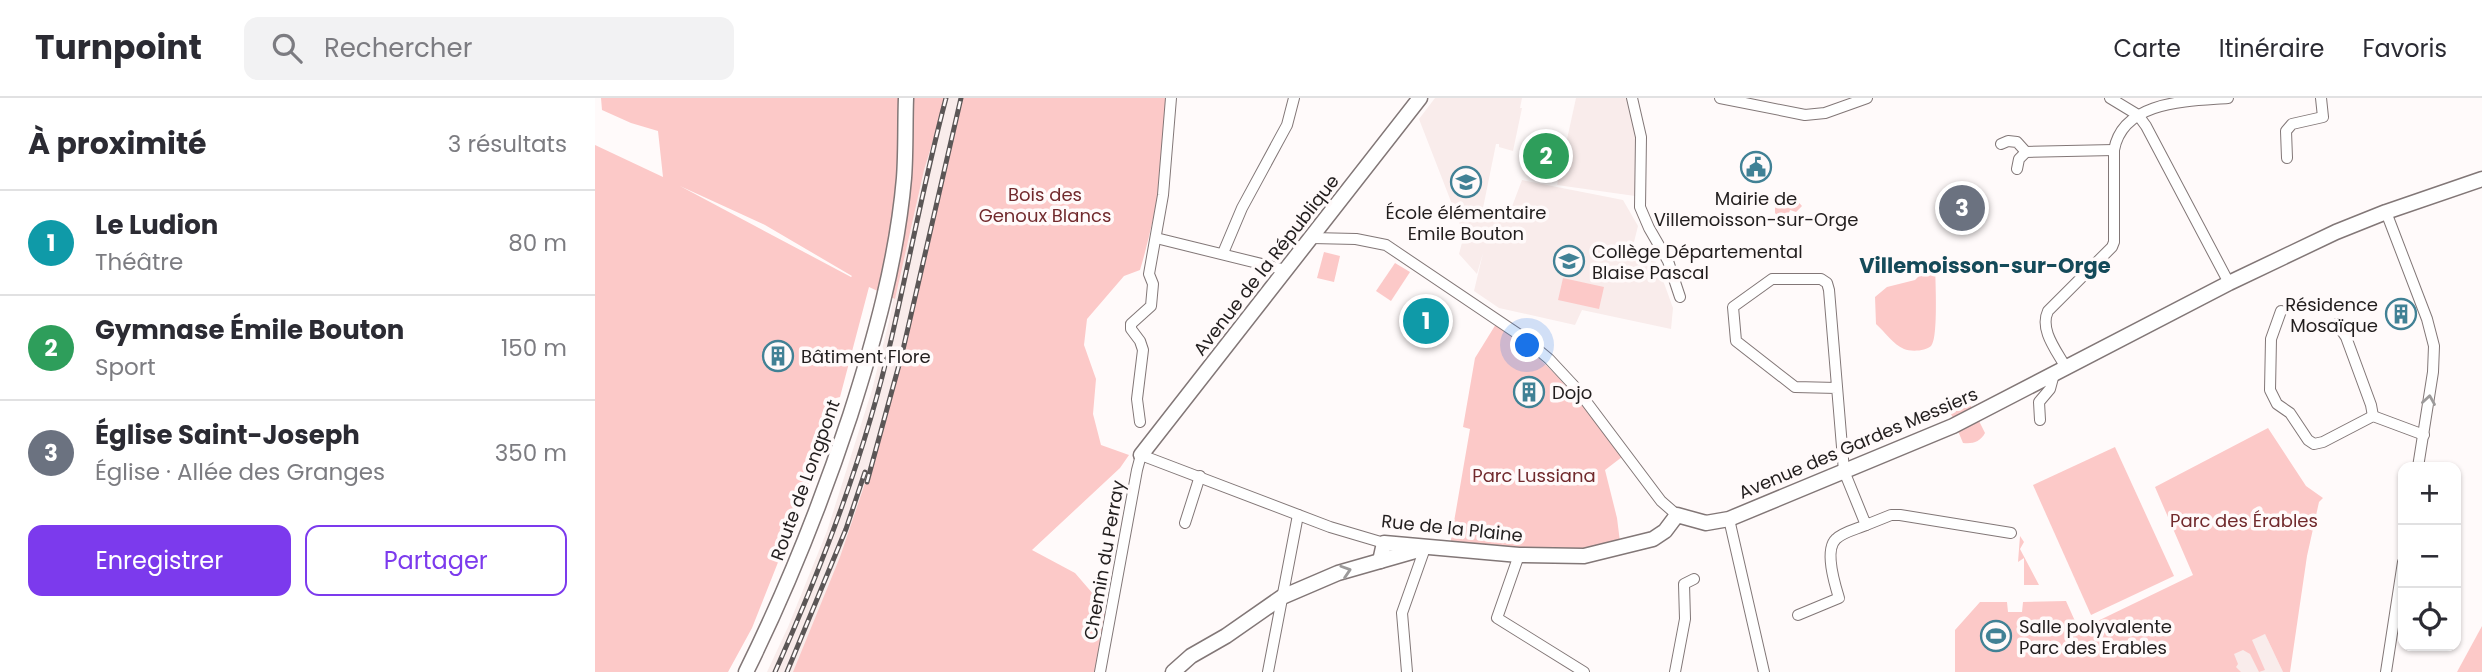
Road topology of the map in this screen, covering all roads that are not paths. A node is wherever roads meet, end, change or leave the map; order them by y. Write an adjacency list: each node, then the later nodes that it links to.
1 (906, 98): 53 (street, Route de Longpont)
2 (1171, 98): 21 (street)
3 (1294, 98): 23 (street)
4 (1420, 98): 22 (street, Avenue de la République)
5 (1632, 98): 26 (street)
6 (1724, 98): 12 (street)
7 (1867, 98): 12 (street)
8 (2110, 98): 13 (street)
9 (2228, 98): 11 (street)
10 (2321, 98): 17 (street)
11 (2162, 101): 13 (street)
12 (1756, 102)
13 (2138, 115): 15 (street); 25 (street)
14 (2001, 145): 16 (street)
15 (2115, 150): 16 (street); 29 (street)
16 (2026, 152): 18 (street)
17 (2287, 158)
18 (2017, 169)
19 (2482, 179): 20 (street, Avenue des Gardes Messiers)
20 (2386, 212): 25 (street, Avenue des Gardes Messiers); 34 (street, one-way to 20)
21 (1156, 238): 23 (street); 33 (street)
22 (1312, 238): 24 (street, Avenue de la République); 40 (street)
23 (1223, 253): 24 (street)
24 (1286, 270): 35 (street, Avenue de la République)
25 (2229, 283): 29 (street, Avenue des Gardes Messiers)
26 (1680, 297)
27 (2281, 312): 31 (street)
28 (2337, 324): 31 (street)
29 (2060, 371): 32 (street); 37 (street, Avenue des Gardes Messiers)
30 (1837, 388): 30 (street); 37 (street)
31 (2372, 416): 34 (street)
32 (2040, 420)
33 (1140, 422)
34 (2424, 435): 36 (street)
35 (1141, 455): 38 (street, Rue de la Plaine); 54 (street, Chemin du Perray)
36 (2420, 462)
37 (1845, 471): 41 (street, Avenue des Gardes Messiers); 43 (street)
38 (1200, 476): 39 (street, Rue de la Plaine); 42 (street)
39 (1298, 515): 45 (street, Rue de la Plaine); 51 (street)
40 (1677, 515): 41 (street, Avenue des Gardes Messiers); 47 (street, Rue de la Plaine)
41 (1729, 519): 60 (street)
42 (1185, 523)
43 (1866, 525): 44 (street); 52 (street)
44 (2011, 533)
45 (1384, 543): 46 (street, Rue de la Plaine); 48 (street)
46 (1421, 547): 47 (street, Rue de la Plaine); 48 (street); 57 (street)
47 (1519, 555): 58 (street)
48 (1380, 561): 51 (street, one-way to 48)
49 (1695, 579): 59 (street)
50 (2399, 588): 61 (street)
51 (1282, 597): 55 (street); 56 (street)
52 (1798, 615)
53 (746, 672)
54 (1100, 672)
55 (1173, 672)
56 (1268, 672)
57 (1407, 672)
58 (1584, 672)
59 (1675, 672)
60 (1764, 672)
61 (2386, 672)

